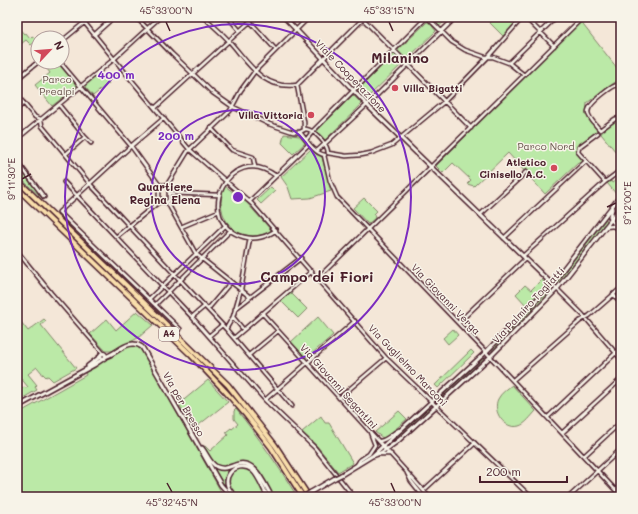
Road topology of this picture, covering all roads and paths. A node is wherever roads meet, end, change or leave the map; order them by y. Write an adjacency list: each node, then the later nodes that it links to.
1 (80, 17): 17 (street, Via Guglielmo Marconi)
2 (114, 17): 25 (street)
3 (136, 17): 19 (street)
4 (160, 17): 19 (street)
5 (204, 17): 26 (street)
6 (228, 17): 21 (street)
7 (246, 17): 18 (street)
8 (255, 17): 18 (street)
9 (284, 17): 20 (street, Viale Cooperazione)
10 (309, 17): 20 (street)
11 (427, 17): 22 (street); 29 (street)
12 (456, 17): 22 (street)
13 (524, 17): 23 (street); 30 (street)
14 (556, 17): 23 (street)
15 (578, 17): 27 (street)
16 (363, 18): 29 (street); 31 (street)
17 (85, 22): 24 (street); 25 (street, Via Guglielmo Marconi)
18 (250, 22): 21 (street); 28 (street)
19 (147, 28): 32 (street); 38 (street)
20 (296, 30): 28 (street); 31 (street, Viale Cooperazione)
21 (240, 31): 26 (street)
22 (441, 32): 30 (street); 34 (street)
23 (540, 32): 27 (street); 33 (street)
24 (70, 34)
25 (94, 34): 32 (street, Via Guglielmo Marconi)
26 (229, 41): 37 (street); 38 (street)
27 (554, 46): 39 (street)
28 (276, 50): 37 (street)
29 (394, 50): 34 (street); 44 (street)
30 (488, 57): 33 (street); 46 (street)
31 (323, 59): 42 (street); 44 (street, Viale Cooperazione)
32 (114, 60): 43 (street); 51 (street, Via Guglielmo Marconi)
33 (509, 63): 39 (street)
34 (408, 64): 46 (street); 49 (street)
35 (30, 68): 40 (street)
36 (67, 70): 43 (street)
37 (255, 71): 42 (street); 50 (street)
38 (192, 74): 50 (street); 51 (street)
39 (524, 75): 57 (street)
40 (17, 79)
41 (621, 84): 54 (street)
42 (297, 85): 58 (street)
43 (81, 87): 48 (street); 69 (street)
44 (354, 92): 49 (street, Viale Cooperazione); 59 (street)
45 (17, 95): 47 (street)
46 (445, 101): 57 (street); 63 (street)
47 (24, 103): 52 (street); 55 (street)
48 (59, 105): 55 (street); 62 (street)
49 (367, 105): 63 (street, Viale Cooperazione); 68 (street)
50 (233, 107): 56 (street); 60 (street)
51 (155, 108): 53 (street, Via Guglielmo Marconi)
52 (17, 109)
53 (164, 118): 69 (street); 70 (street, Via Guglielmo Marconi)
54 (621, 118)
55 (41, 119): 64 (street); 73 (street)
56 (211, 128): 70 (street); 77 (street)
57 (471, 128): 78 (street)
58 (304, 130): 59 (street); 60 (street)
59 (312, 131): 65 (street); 68 (street)
60 (300, 132): 65 (street)
61 (598, 133): 76 (street)
62 (85, 137): 66 (street); 73 (street)
63 (400, 138): 72 (street); 78 (street, Viale Cooperazione)
64 (17, 139)
65 (306, 140): 67 (street)
66 (91, 143)
67 (309, 144): 71 (street); 81 (street)
68 (325, 144): 71 (street); 72 (street)
69 (131, 146): 86 (street); 88 (street)
70 (189, 149): 83 (street, Via Guglielmo Marconi); 87 (street)
71 (317, 151): 74 (street)
72 (328, 153): 74 (street)
73 (66, 154): 86 (street)
74 (323, 155): 108 (street, Via Giovanni Verga)
75 (17, 161): 94 (street)
76 (586, 161): 85 (street); 114 (street)
77 (255, 167): 81 (street); 83 (street)
78 (431, 167): 102 (street, Viale Cooperazione); 108 (street)
79 (621, 170): 85 (street)
80 (526, 172): 102 (street)
81 (276, 176): 97 (street)
82 (17, 180): 200 (highway, A4)
83 (226, 181): 91 (street); 97 (street, Via Guglielmo Marconi)
84 (64, 182): 93 (street)
85 (605, 182): 117 (street)
86 (90, 184): 93 (street); 105 (street)
87 (167, 185): 88 (street); 90 (street)
88 (160, 186): 96 (street)
89 (17, 188): 199 (highway, A4)
90 (169, 193): 91 (street); 98 (street)
91 (219, 195): 101 (street)
92 (621, 195): 99 (street, Via Palmiro Togliatti)
93 (77, 196): 112 (street); 133 (street)
94 (44, 197)
95 (621, 199): 99 (street, Via Palmiro Togliatti)
96 (160, 200): 98 (street); 105 (street)
97 (250, 201): 110 (street, Via Guglielmo Marconi)
98 (167, 202): 106 (street)
99 (613, 206): 103 (street); 125 (street, Via Palmiro Togliatti)
100 (621, 207): 103 (street, Via Palmiro Togliatti)
101 (219, 211): 104 (street); 106 (street)
102 (480, 215): 114 (street, Viale Cooperazione)
103 (611, 220): 107 (street, Via Palmiro Togliatti); 111 (street)
104 (226, 225): 109 (street); 116 (street)
105 (129, 226): 112 (street); 121 (street)
106 (181, 227): 116 (street)
107 (605, 227): 111 (street); 129 (street, Via Palmiro Togliatti)
108 (368, 229): 122 (street); 144 (street, Via Giovanni Verga)
109 (231, 230): 113 (street); 119 (street)
110 (276, 230): 113 (street); 118 (street, Via Guglielmo Marconi)
111 (620, 231)
112 (116, 237): 126 (street)
113 (250, 238): 128 (street)
114 (504, 238): 117 (street, Viale Cooperazione)
115 (17, 251): 156 (street)
116 (196, 254): 119 (street); 121 (street)
117 (524, 257): 125 (street, Viale Cooperazione); 144 (street)
118 (300, 258): 120 (street, Via Guglielmo Marconi); 132 (street)
119 (202, 260): 123 (street); 124 (street)
120 (312, 271): 122 (street, Via Guglielmo Marconi); 139 (street)
121 (176, 275): 123 (street); 126 (street)
122 (318, 278): 143 (street, Via Guglielmo Marconi)
123 (181, 280): 130 (street); 136 (street)
124 (231, 282): 128 (street); 138 (street)
125 (552, 284): 129 (street, Viale Cooperazione); 153 (street, Via Palmiro Togliatti)
126 (163, 287): 130 (street); 133 (street)
127 (621, 288): 131 (street)
128 (241, 289): 132 (street); 137 (street)
129 (557, 289): 142 (street); 157 (street, Via Palmiro Togliatti)
130 (168, 292): 135 (street); 141 (street)
131 (613, 294): 134 (street); 142 (street)
132 (250, 297): 137 (street)
133 (149, 299): 135 (street)
134 (621, 303)
135 (155, 304): 146 (street)
136 (205, 306): 138 (street); 141 (street)
137 (235, 308): 140 (street)
138 (208, 309): 145 (street)
139 (262, 313): 148 (street); 149 (street, Via Giovanni Segantini)
140 (233, 317): 147 (street); 148 (street)
141 (192, 318): 150 (street)
142 (586, 318): 154 (street); 162 (street)
143 (355, 321): 158 (street, Via Guglielmo Marconi); 160 (street)
144 (458, 323): 153 (street, Via Giovanni Verga)
145 (222, 325): 147 (street); 150 (street)
146 (180, 329)
147 (226, 329): 151 (street)
148 (244, 329): 151 (street)
149 (278, 331): 155 (street); 160 (street, Via Giovanni Segantini)
150 (209, 336): 165 (street)
151 (234, 338): 155 (street)
152 (621, 348): 154 (street)
153 (486, 352): 157 (street, Via Giovanni Verga); 167 (street, Via Palmiro Togliatti)
154 (616, 354): 159 (street); 171 (street)
155 (249, 355): 163 (street)
156 (103, 356): 170 (street); 176 (street, Via per Bresso)
157 (490, 357): 162 (street, Via Giovanni Verga); 169 (street, Via Palmiro Togliatti)
158 (386, 358): 164 (street); 167 (street, Via Guglielmo Marconi)
159 (621, 359)
160 (308, 363): 163 (street); 164 (street, Via Giovanni Segantini)
161 (621, 379): 175 (street)
162 (513, 380): 171 (street, Via Giovanni Verga)
163 (277, 390): 165 (street); 168 (street)
164 (339, 398): 173 (street, Via Giovanni Segantini)
165 (265, 400): 201 (street)
166 (17, 401): 170 (street)
167 (432, 401): 169 (street, Via Guglielmo Marconi); 174 (street, Via Palmiro Togliatti)
168 (292, 406)
169 (436, 406): 178 (street, Via Palmiro Togliatti); 179 (street, Via Guglielmo Marconi)
170 (19, 407)
171 (548, 418): 175 (street, Via Giovanni Verga)
172 (621, 422): 185 (street)
173 (367, 428): 177 (street, Via Giovanni Segantini); 186 (street)
174 (400, 430): 177 (street); 180 (street, Via Palmiro Togliatti)
175 (562, 434): 185 (street, Via Giovanni Verga)
176 (195, 440): 189 (street, Via per Bresso); 198 (street)
177 (380, 442): 180 (street, Via Giovanni Segantini)
178 (394, 443): 180 (street, Via Palmiro Togliatti); 183 (street)
179 (475, 443): 191 (street); 204 (street, Via Guglielmo Marconi)
180 (385, 447): 182 (street); 183 (street, Via Giovanni Segantini); 184 (street)
181 (621, 449): 188 (street)
182 (379, 453): 183 (street); 184 (street)
183 (391, 454): 187 (street, Via Giovanni Segantini)
184 (372, 456): 186 (street)
185 (584, 456): 188 (street, Via Giovanni Verga)
186 (356, 465): 199 (street, bridge)
187 (404, 469): 191 (street, Via Giovanni Segantini); 202 (street, Via Giovanni Segantini)
188 (598, 471): 192 (street, Via Giovanni Verga); 205 (street)
189 (221, 485): 194 (street); 195 (street, Via per Bresso)
190 (621, 486): 192 (street)
191 (424, 490): 203 (street, Via Giovanni Segantini)
192 (616, 490): 193 (street, Via Giovanni Verga)
193 (621, 496)
194 (227, 497)
195 (232, 497)
196 (237, 497): 197 (street)
197 (268, 497)
198 (272, 497)
199 (303, 497)
200 (309, 497)
201 (354, 497)
202 (424, 497)
203 (429, 497)
204 (531, 497)
205 (569, 497)

